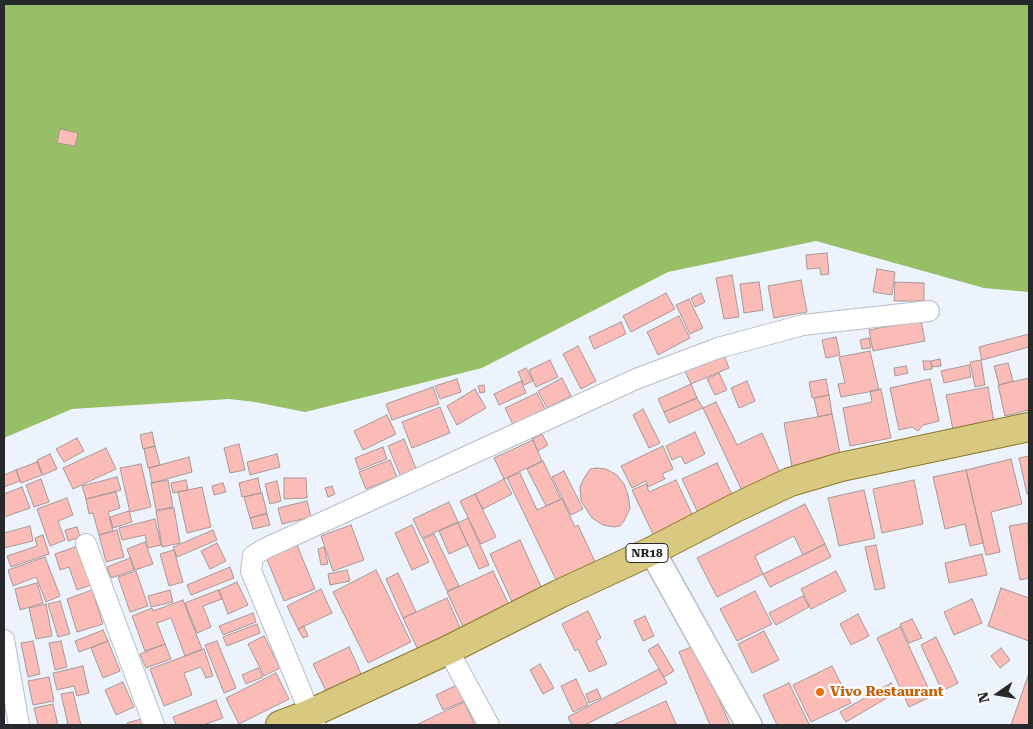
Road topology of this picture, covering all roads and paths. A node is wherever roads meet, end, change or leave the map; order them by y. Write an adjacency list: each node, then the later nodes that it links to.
1 (929, 311): 7 (street)
2 (1029, 427): 4 (main road, NR18)
3 (86, 544): 9 (street)
4 (652, 551): 6 (main road, NR18); 12 (street)
5 (4, 640): 8 (street)
6 (448, 650): 7 (main road, NR18); 11 (street)
7 (312, 720): 10 (main road, NR18)
8 (19, 725)
9 (154, 725)
10 (280, 725)
11 (490, 725)
12 (749, 725)

